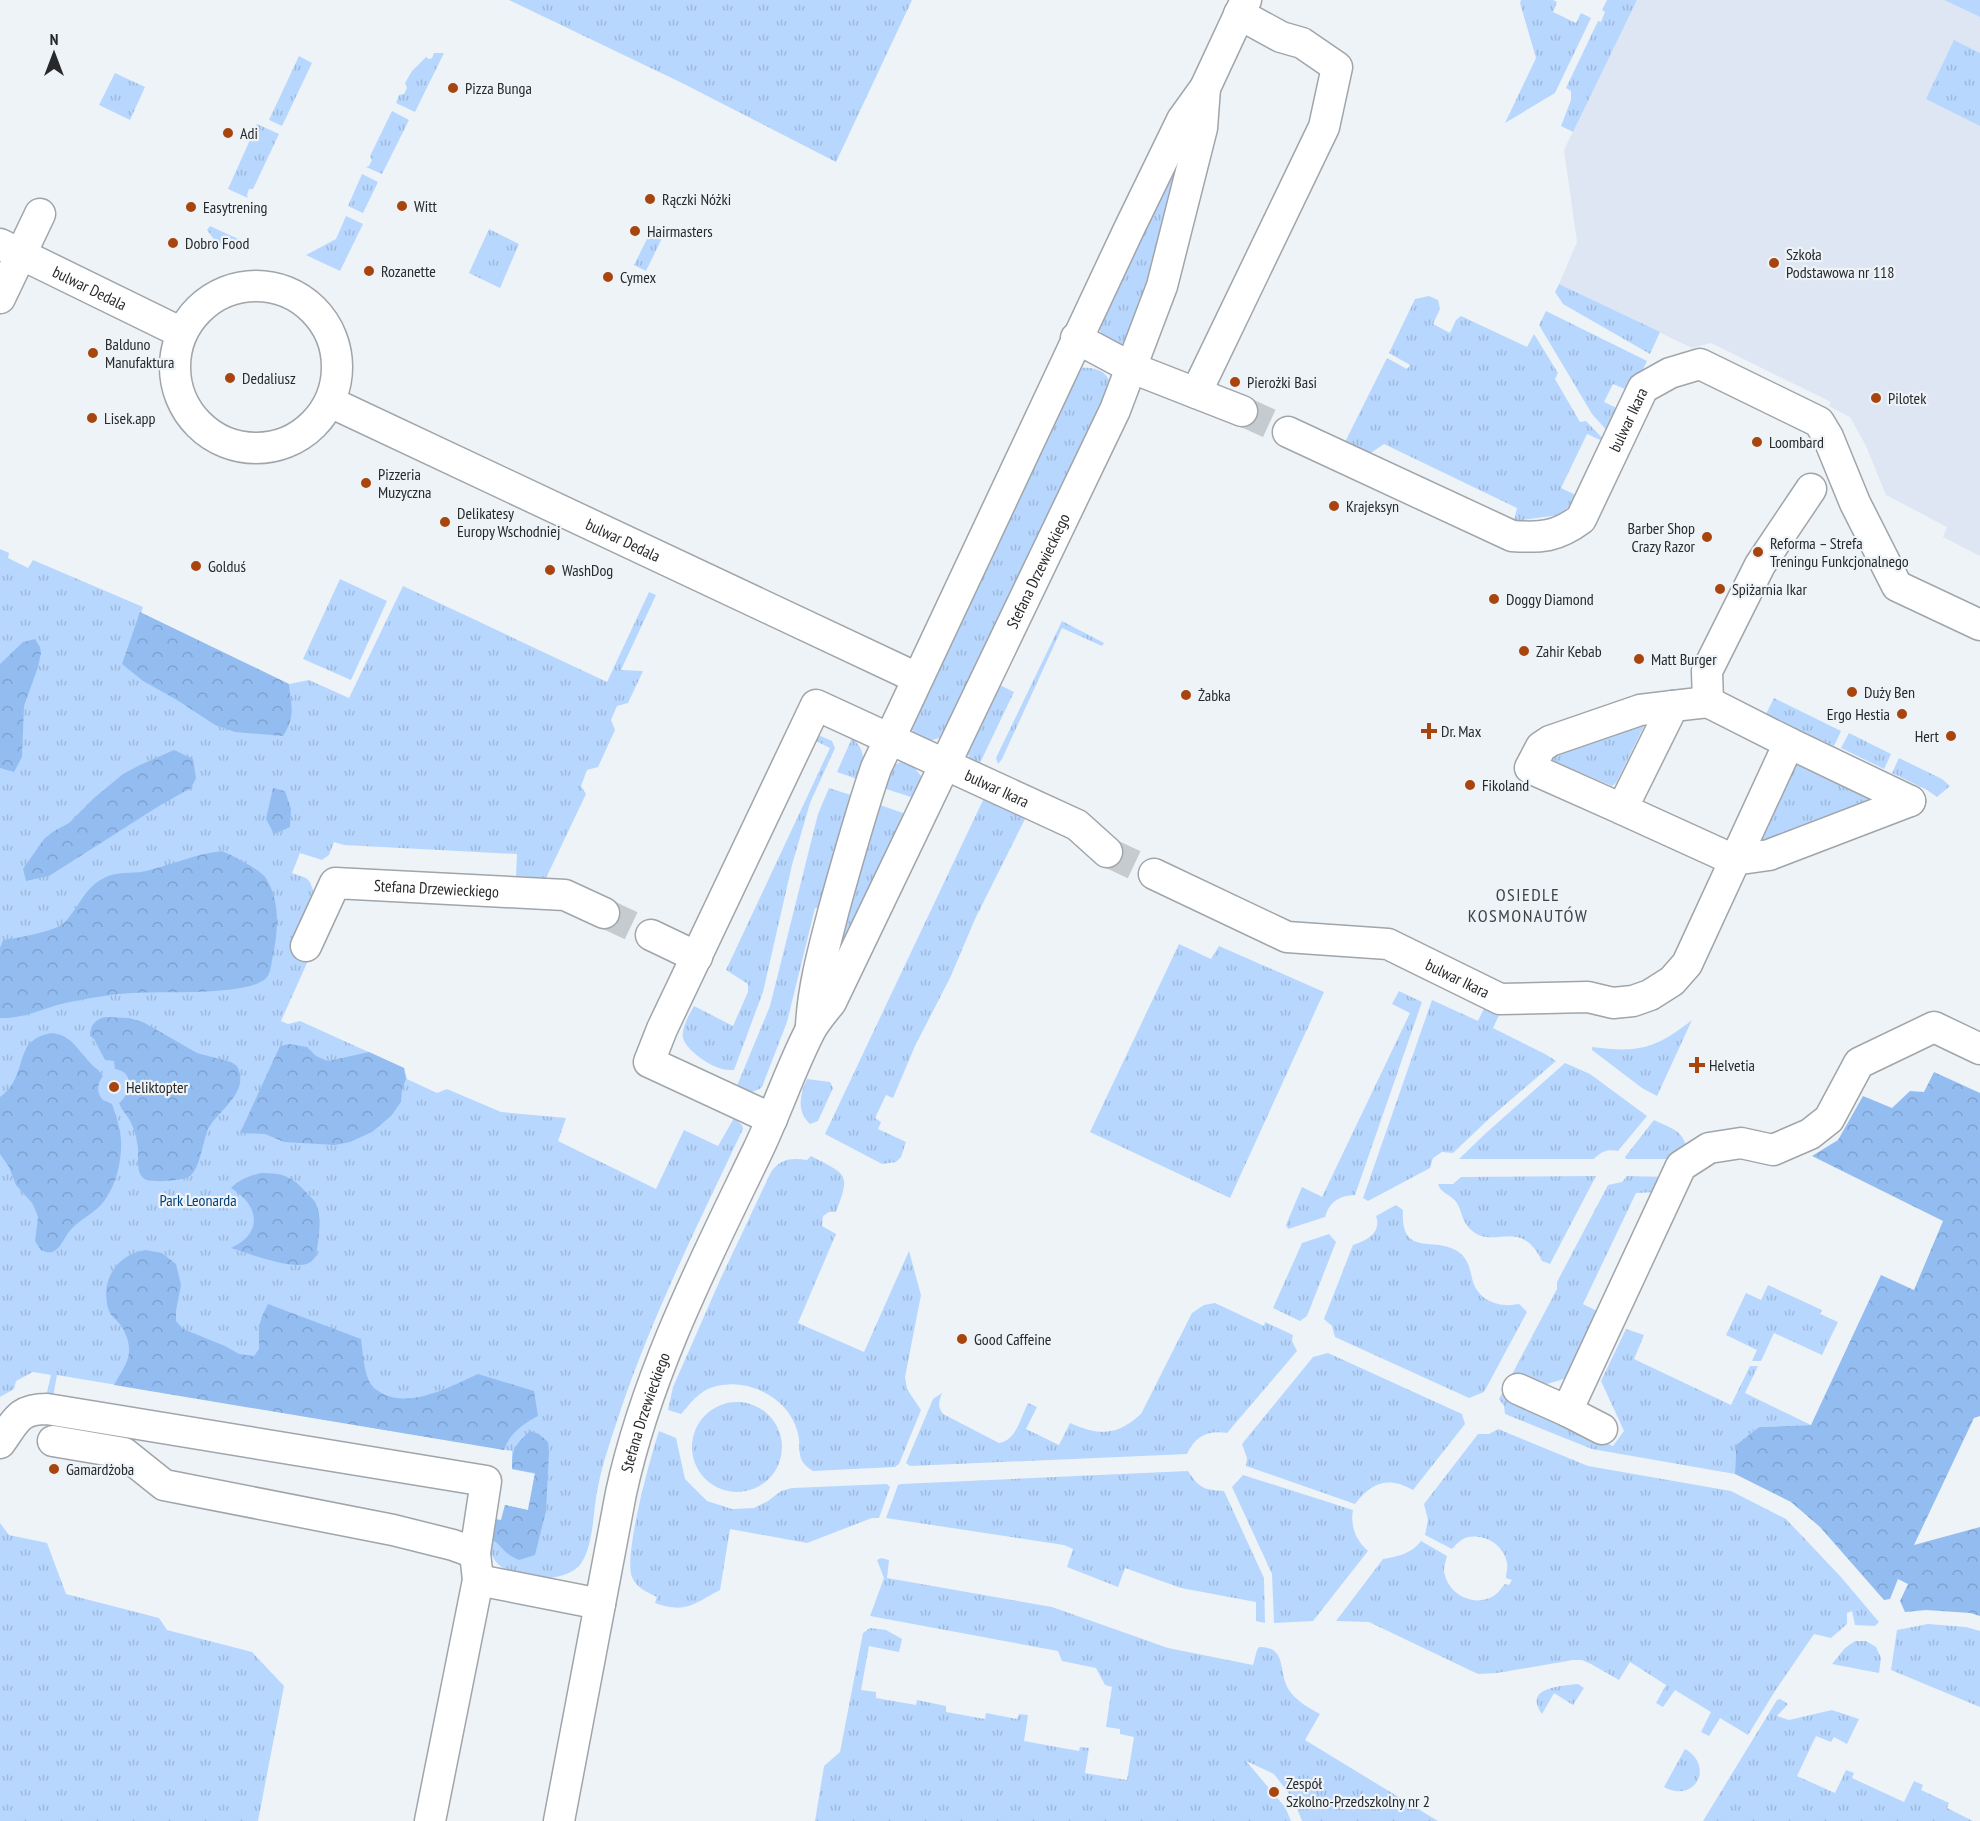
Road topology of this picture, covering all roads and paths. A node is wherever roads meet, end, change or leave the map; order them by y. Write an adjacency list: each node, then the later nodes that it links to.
1 (1242, 7): 2 (street, Stefana Drzewieckiego); 9 (street)
2 (1205, 88): 7 (street, Stefana Drzewieckiego); 8 (street, Stefana Drzewieckiego)
3 (40, 214): 4 (street)
4 (11, 249): 5 (street); 6 (street, bulwar Dedala)
5 (0, 298)
6 (182, 333): 10 (street); 10 (street)
7 (1076, 338): 8 (street); 15 (street, Stefana Drzewieckiego)
8 (1131, 368): 9 (street); 20 (street, Stefana Drzewieckiego)
9 (1196, 393): 11 (street)
10 (330, 402): 15 (street, bulwar Dedala)
11 (1242, 411)
12 (1288, 432): 14 (street, bulwar Ikara)
13 (1811, 489): 16 (street)
14 (1980, 625)
15 (917, 678): 18 (street, Stefana Drzewieckiego)
16 (1708, 702): 17 (street); 19 (street)
17 (1673, 705): 21 (street); 21 (street)
18 (889, 738): 20 (street, bulwar Ikara); 28 (street, bulwar Ikara); 29 (street, Stefana Drzewieckiego)
19 (1789, 743): 23 (street, bulwar Ikara); 23 (street)
20 (946, 764): 22 (street, bulwar Ikara); 29 (street, Stefana Drzewieckiego)
21 (1622, 809): 23 (street)
22 (1107, 852)
23 (1734, 860): 24 (street, bulwar Ikara)
24 (1154, 874)
25 (604, 913): 27 (street, Stefana Drzewieckiego)
26 (651, 935): 28 (street)
27 (306, 946)
28 (697, 957): 31 (street)
29 (810, 1029): 31 (street, Stefana Drzewieckiego)
30 (1980, 1049): 33 (street)
31 (772, 1119): 40 (street, Stefana Drzewieckiego)
32 (1518, 1389): 33 (street)
33 (1567, 1411): 35 (street)
34 (90, 1416): 37 (street); 38 (street); 39 (street)
35 (1602, 1429)
36 (53, 1441): 38 (street)
37 (0, 1443)
38 (86, 1446): 39 (street)
39 (476, 1566): 40 (street); 41 (street)
40 (600, 1604): 42 (street, Stefana Drzewieckiego)
41 (430, 1821)
42 (559, 1821)

